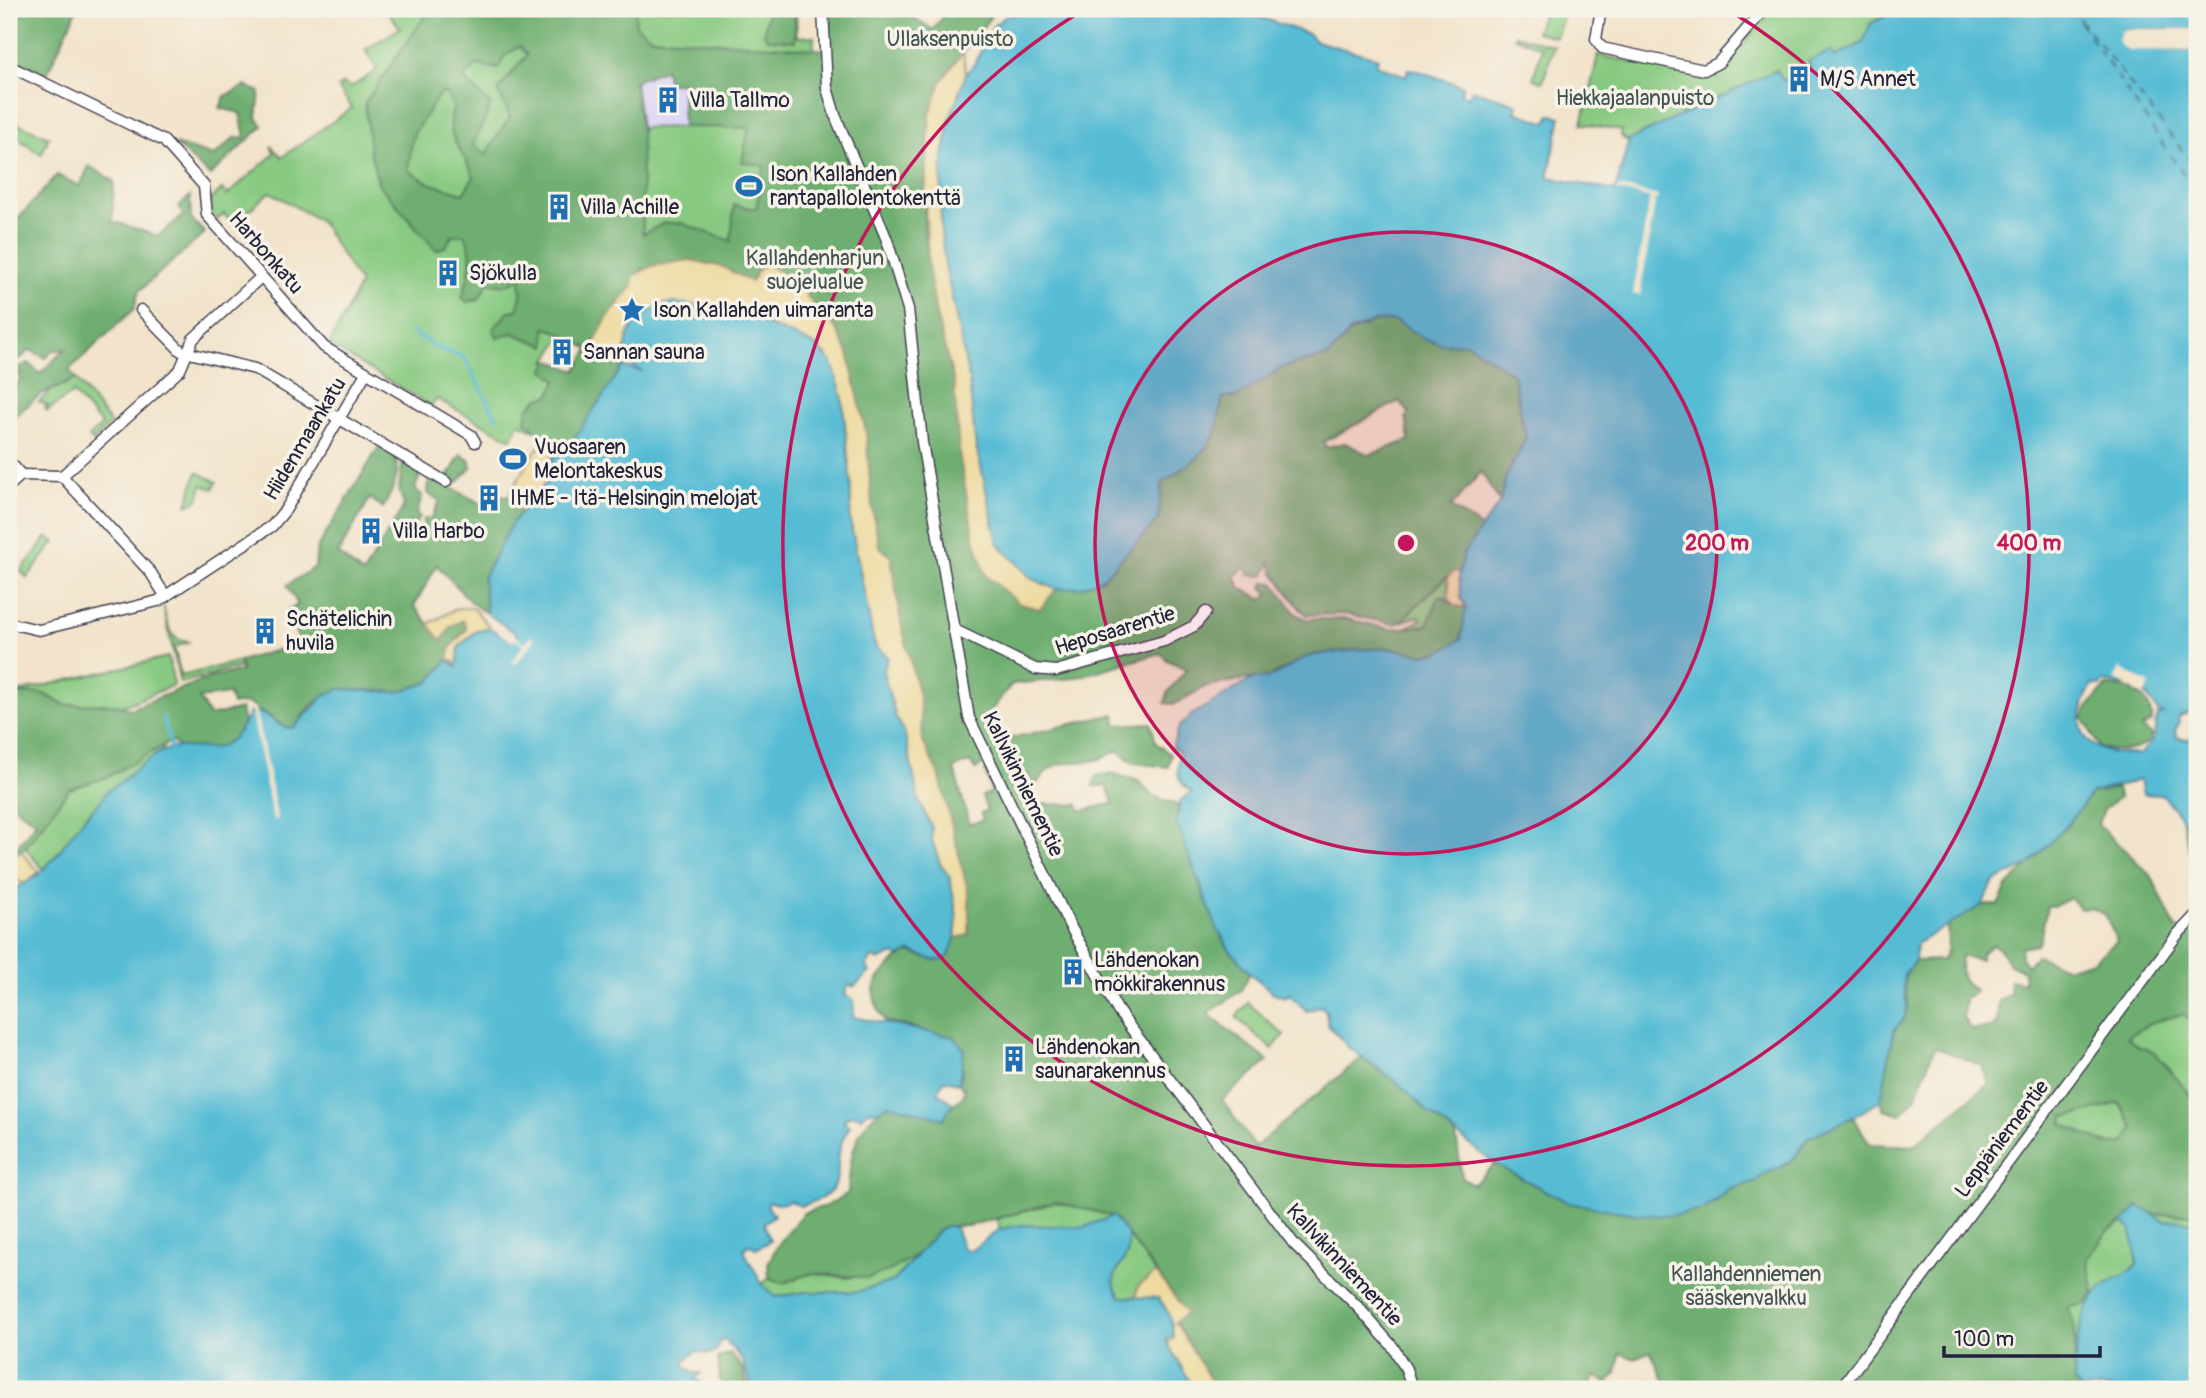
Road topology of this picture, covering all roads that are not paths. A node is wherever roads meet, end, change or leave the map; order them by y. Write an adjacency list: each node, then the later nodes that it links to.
1 (823, 9): 19 (street, Kallvikinniementie)
2 (1601, 9): 3 (street)
3 (1764, 9)
4 (9, 66): 5 (street, Harbonkatu)
5 (261, 277): 7 (street); 8 (street, Harbonkatu)
6 (141, 310): 7 (street)
7 (187, 353): 9 (street); 13 (street)
8 (366, 373): 9 (street, Hiidenmaankatu); 10 (street, Harbonkatu)
9 (340, 418): 14 (street); 16 (street, Hiidenmaankatu)
10 (475, 442)
11 (9, 461): 12 (street)
12 (21, 475): 13 (street); 15 (street)
13 (62, 476): 16 (street)
14 (446, 482)
15 (9, 486)
16 (166, 597): 18 (street, Hiidenmaankatu)
17 (1206, 612): 19 (street, Heposaarentie)
18 (9, 623)
19 (953, 629): 21 (street, Kallvikinniementie)
20 (2197, 914): 22 (street, Leppäniementie)
21 (1412, 1389)
22 (1840, 1389)

